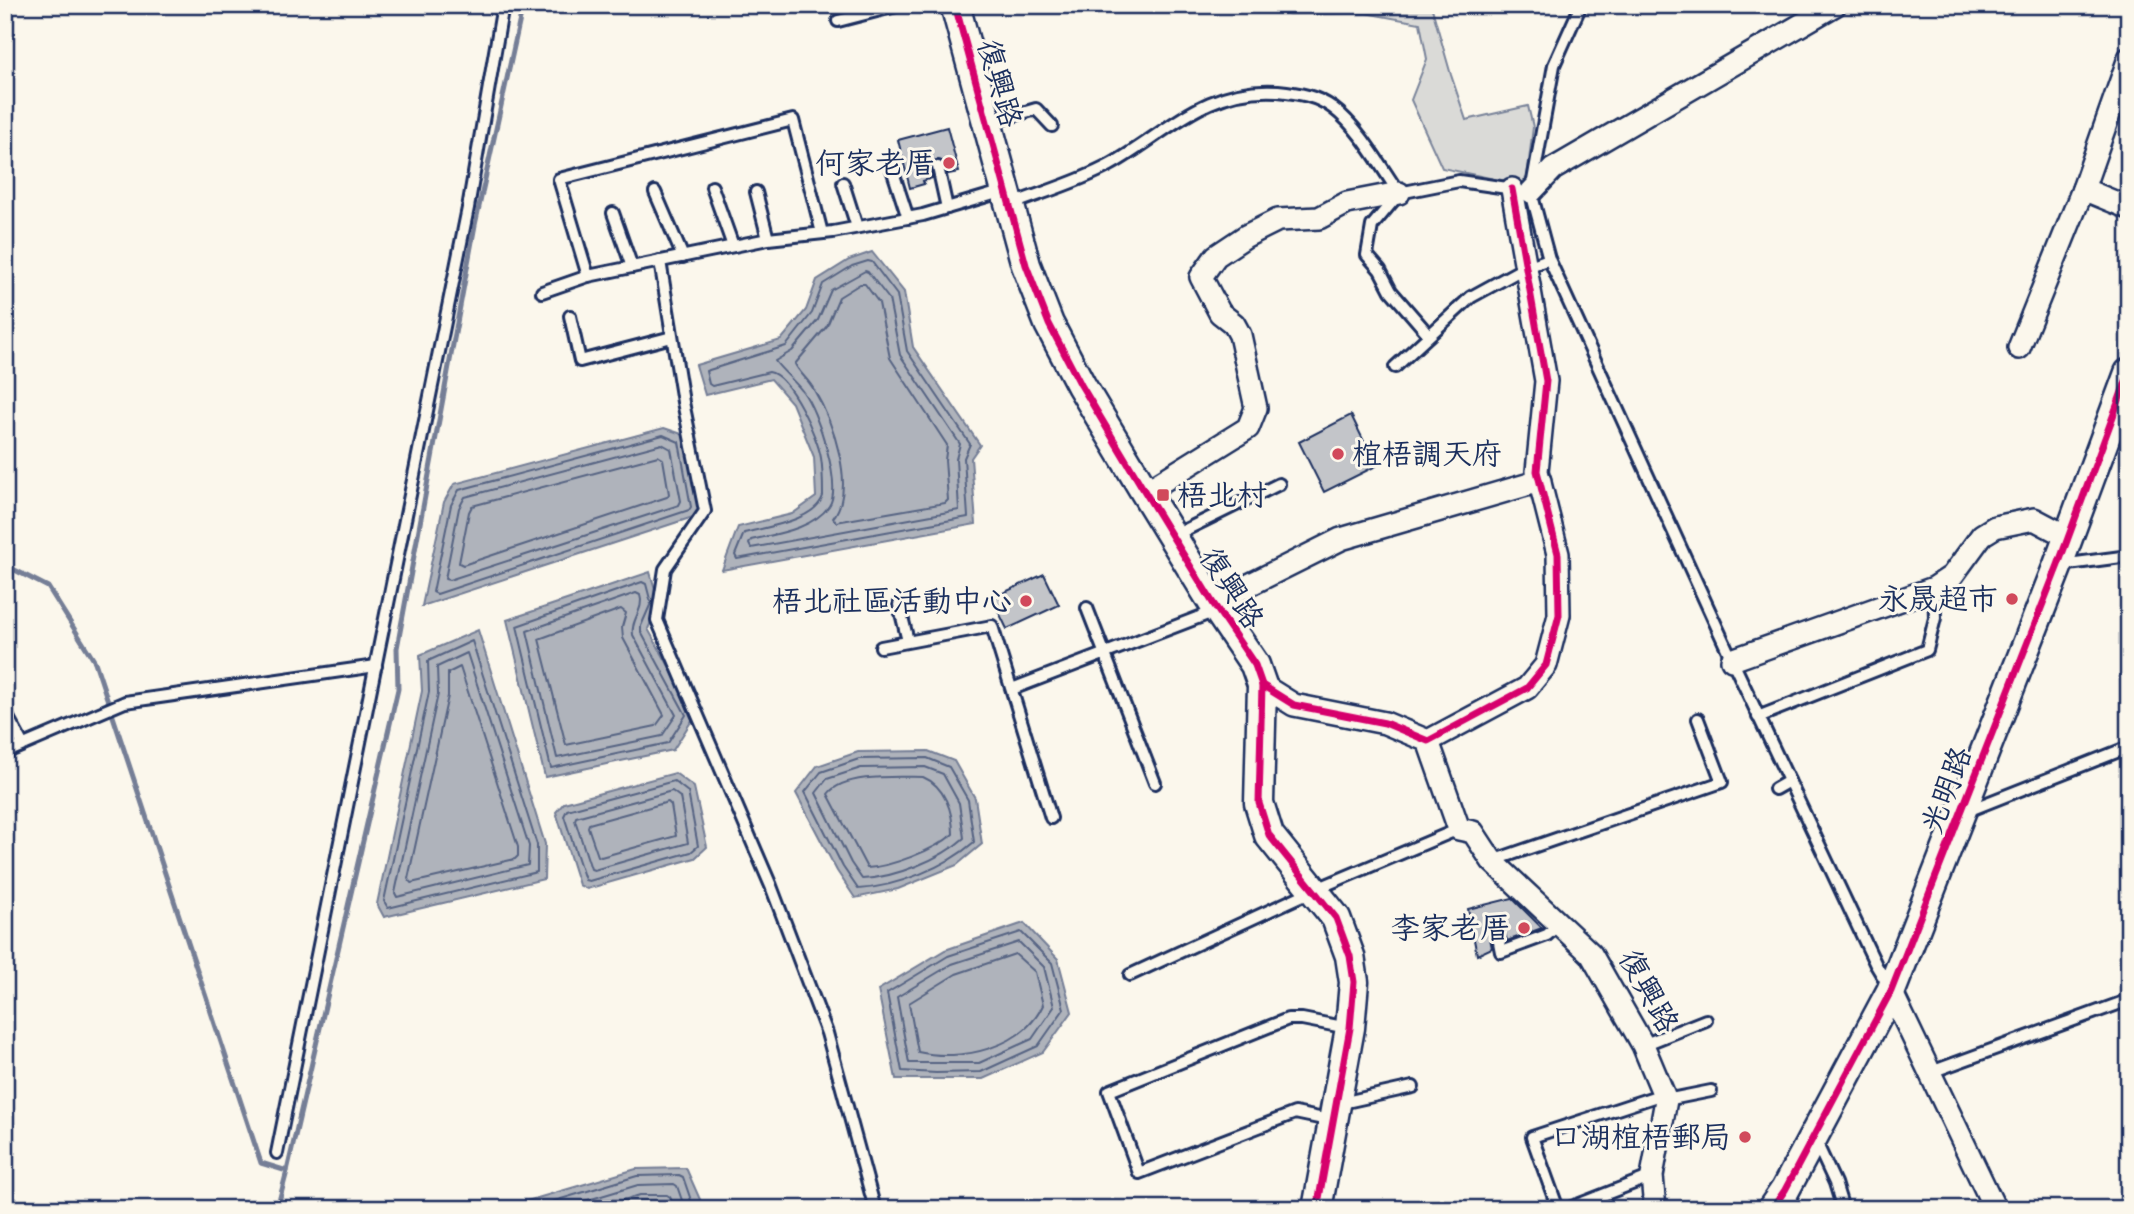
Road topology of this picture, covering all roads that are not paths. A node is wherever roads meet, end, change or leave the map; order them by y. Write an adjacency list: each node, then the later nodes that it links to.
1 (503, 5): 56 (lane)
2 (900, 5): 6 (lane)
3 (955, 5): 8 (street, 復興路)
4 (1581, 5): 15 (lane)
5 (1835, 5): 15 (street)
6 (838, 21)
7 (2129, 58): 14 (street)
8 (988, 123): 9 (lane); 19 (street, 復興路)
9 (1052, 126)
10 (938, 167): 20 (lane)
11 (892, 169): 23 (lane)
12 (843, 183): 24 (lane)
13 (712, 187): 27 (lane)
14 (2083, 189): 21 (street); 38 (street)
15 (1522, 191): 18 (lane); 29 (lane); 32 (street)
16 (655, 192): 28 (lane)
17 (756, 192): 26 (lane)
18 (1399, 193): 19 (lane); 36 (lane); 43 (street)
19 (1009, 198): 20 (lane); 43 (street, 復興路)
20 (947, 208): 23 (lane)
21 (2129, 208)
22 (613, 213): 31 (lane)
23 (908, 218): 24 (lane)
24 (857, 227): 25 (lane)
25 (822, 233): 26 (lane); 33 (lane)
26 (768, 239): 27 (lane)
27 (733, 246): 28 (lane)
28 (683, 257): 30 (lane)
29 (1549, 259): 32 (lane); 55 (lane)
30 (660, 261): 31 (lane); 37 (lane)
31 (632, 267): 33 (lane)
32 (1524, 268): 36 (lane); 41 (street)
33 (589, 276): 34 (lane)
34 (542, 292)
35 (570, 316): 37 (lane)
36 (1429, 335): 39 (lane)
37 (672, 337): 90 (lane)
38 (2019, 348)
39 (1395, 367)
40 (2129, 373): 45 (street, 光明路)
41 (1540, 481): 50 (street); 62 (street)
42 (1279, 484): 44 (lane)
43 (1145, 492): 44 (street, 復興路)
44 (1172, 537): 50 (street, 復興路)
45 (2068, 537): 47 (street, 光明路); 48 (street)
46 (2129, 556): 47 (lane)
47 (2058, 565): 69 (street, 光明路)
48 (1934, 588): 55 (street); 60 (lane)
49 (899, 605): 52 (lane)
50 (1216, 607): 54 (lane); 57 (street, 復興路)
51 (1087, 608): 54 (lane)
52 (908, 642): 53 (lane); 58 (lane)
53 (881, 647)
54 (1106, 653): 58 (lane); 67 (lane)
55 (1732, 660): 60 (lane)
56 (376, 666): 63 (lane); 88 (lane)
57 (1262, 685): 62 (street); 73 (street, 復興路)
58 (1012, 689): 70 (lane)
59 (5, 712): 63 (lane)
60 (1758, 717): 66 (lane)
61 (1698, 719): 72 (lane)
62 (1428, 741): 71 (street)
63 (23, 745): 65 (lane)
64 (2129, 747): 69 (lane)
65 (5, 752)
66 (1789, 780): 68 (lane); 77 (lane)
67 (1155, 783)
68 (1775, 789)
69 (1961, 813): 77 (street, 光明路)
70 (1051, 818)
71 (1459, 830): 72 (street, 復興路); 73 (lane)
72 (1492, 861): 74 (street, 復興路)
73 (1314, 890): 76 (lane); 80 (street, 復興路)
74 (1559, 924): 75 (lane); 81 (street, 復興路)
75 (1496, 928)
76 (1130, 975)
77 (1891, 991): 82 (street); 87 (street, 光明路)
78 (2129, 1000): 82 (lane)
79 (1706, 1020): 81 (lane)
80 (1350, 1028): 86 (street, 復興路); 86 (lane)
81 (1643, 1045): 85 (street, 復興路)
82 (1931, 1072): 97 (street)
83 (1413, 1087): 86 (lane)
84 (1711, 1091): 85 (lane)
85 (1665, 1097): 89 (street); 92 (lane)
86 (1335, 1113): 91 (street, 復興路)
87 (1813, 1136): 95 (street, 光明路); 96 (lane)
88 (277, 1153)
89 (1652, 1176): 93 (lane); 94 (street)
90 (875, 1209)
91 (1317, 1209)
92 (1558, 1209)
93 (1567, 1209)
94 (1656, 1209)
95 (1772, 1209)
96 (1843, 1209)
97 (1995, 1209)

